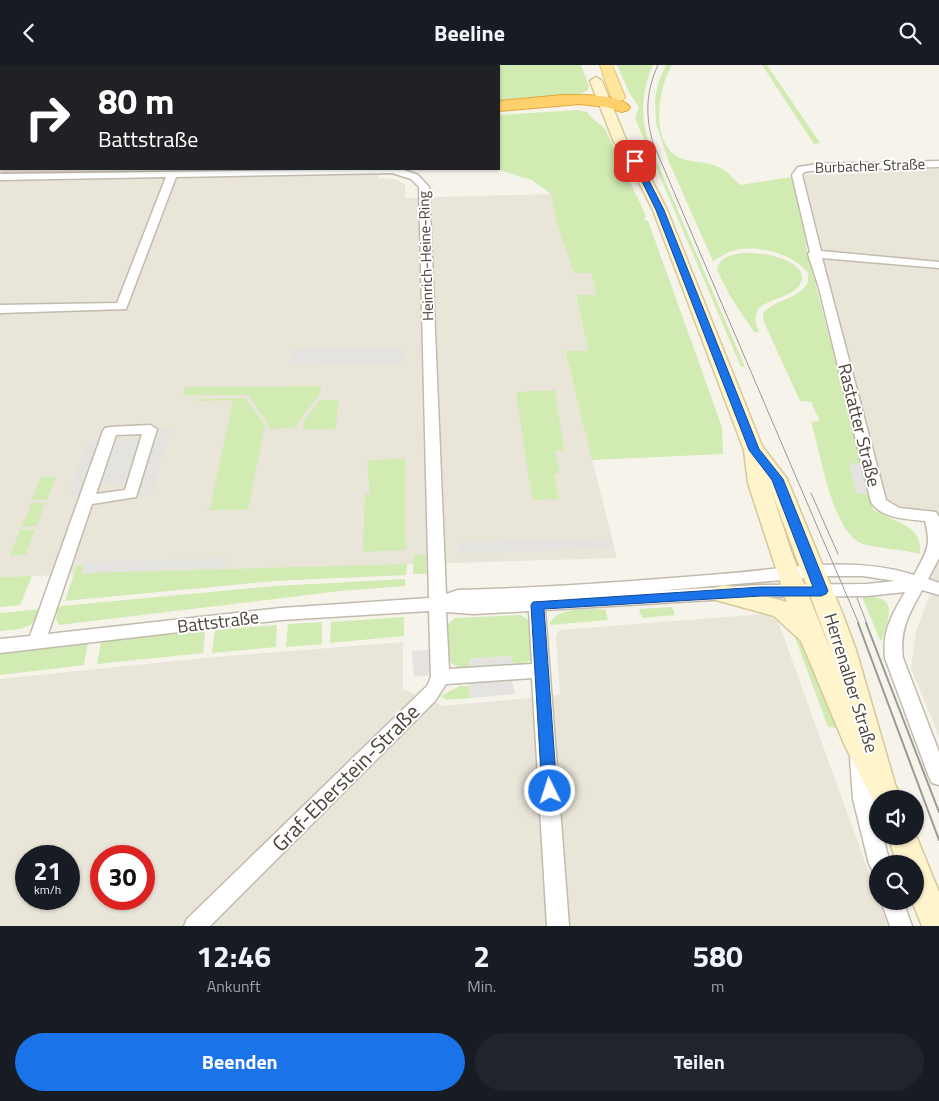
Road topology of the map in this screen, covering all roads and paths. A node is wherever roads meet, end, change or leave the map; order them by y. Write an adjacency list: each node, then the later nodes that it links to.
1 (590, 65): 3 (main road, Herrenalber Straße)
2 (606, 65): 4 (main road, Herrenalber Straße)
3 (596, 81): 4 (main road, Herrenalber Straße); 5 (highway)
4 (611, 102): 5 (highway); 8 (main road, Herrenalber Straße); 9 (main road, Herrenalber Straße)
5 (555, 105): 6 (highway); 7 (highway); 8 (highway)
6 (500, 106)
7 (500, 110)
8 (612, 122): 9 (main road, Herrenalber Straße)
9 (635, 161): 19 (main road, Herrenalber Straße)
10 (938, 165): 11 (street, Burbacher Straße)
11 (801, 169): 16 (street, Rastatter Straße)
12 (260, 170): 14 (street, Heinrich-Heine-Ring); 28 (street, Heinrich-Heine-Ring)
13 (28, 173): 14 (street, Heinrich-Heine-Ring); 15 (street, Heinrich-Heine-Ring)
14 (172, 174): 18 (street)
15 (0, 177)
16 (814, 254): 17 (street); 21 (street, Rastatter Straße)
17 (939, 265)
18 (0, 309)
19 (754, 450): 22 (main road, Herrenalber Straße); 23 (main road, Herrenalber Straße)
20 (86, 500): 20 (street); 30 (street)
21 (935, 516): 24 (street, Rastatter Straße)
22 (817, 581): 23 (street, Battstraße); 23 (street, Battstraße); 24 (street); 24 (street); 37 (main road, Herrenalber Straße)
23 (793, 582): 26 (street, Battstraße); 27 (street, Battstraße); 29 (main road, Herrenalber Straße)
24 (919, 583): 25 (street); 35 (street, Rastatter Straße)
25 (939, 589)
26 (724, 594): 27 (street, Battstraße); 29 (main road)
27 (537, 599): 28 (street, Battstraße); 32 (street)
28 (437, 604): 30 (street, Battstraße); 33 (street)
29 (812, 637): 34 (main road, Herrenalber Straße)
30 (38, 642): 31 (street, Battstraße)
31 (0, 646)
32 (542, 670): 33 (street); 42 (street)
33 (440, 677): 41 (street, Graf-Eberstein-Straße)
34 (859, 747): 36 (main road, Herrenalber Straße); 38 (street)
35 (939, 777)
36 (883, 790)
37 (884, 790)
38 (878, 855)
39 (924, 893): 44 (main road)
40 (895, 910): 43 (street)
41 (196, 926)
42 (558, 926)
43 (901, 926)
44 (938, 926)

